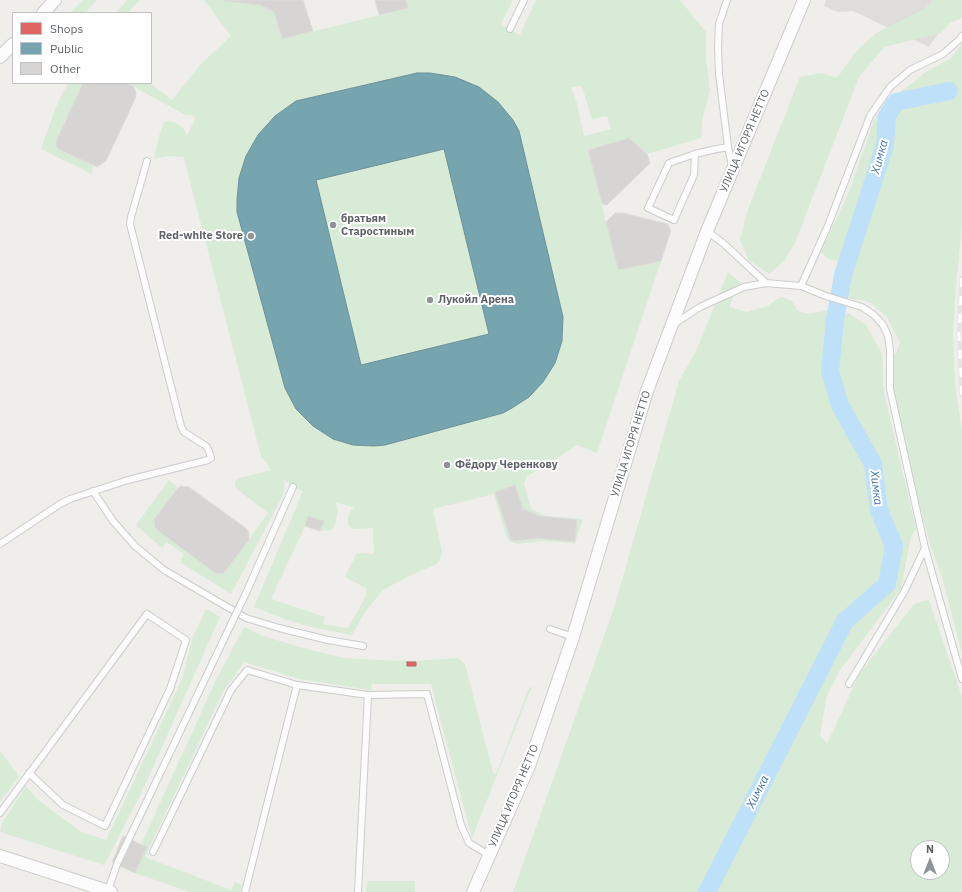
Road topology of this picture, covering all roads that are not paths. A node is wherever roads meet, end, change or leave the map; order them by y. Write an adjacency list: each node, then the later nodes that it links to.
1 (55, 0): 5 (street)
2 (524, 0): 6 (lane)
3 (727, 0): 10 (lane)
4 (804, 0): 13 (street, УЛИЦА ИГОРЯ НЕТТО)
5 (44, 12)
6 (510, 29)
7 (962, 36): 16 (lane)
8 (12, 45): 9 (street)
9 (0, 57)
10 (728, 147): 11 (lane); 13 (lane)
11 (695, 154): 11 (lane)
12 (147, 161): 19 (lane)
13 (733, 170): 14 (street, УЛИЦА ИГОРЯ НЕТТО)
14 (707, 231): 15 (lane); 17 (street, УЛИЦА ИГОРЯ НЕТТО)
15 (766, 283): 16 (lane); 17 (lane)
16 (801, 286): 21 (lane)
17 (671, 326): 23 (street, УЛИЦА ИГОРЯ НЕТТО)
18 (293, 487): 34 (lane, bridge)
19 (93, 491): 20 (lane); 24 (lane)
20 (0, 544)
21 (925, 548): 25 (lane); 26 (lane)
22 (550, 629): 23 (lane)
23 (573, 637): 32 (street, УЛИЦА ИГОРЯ НЕТТО)
24 (363, 646)
25 (962, 679)
26 (849, 684)
27 (297, 685): 28 (lane); 31 (lane); 35 (lane)
28 (368, 695): 32 (lane); 36 (lane)
29 (29, 773): 29 (lane); 30 (lane)
30 (0, 813)
31 (153, 852)
32 (489, 855): 37 (street, УЛИЦА ИГОРЯ НЕТТО)
33 (0, 856): 34 (street)
34 (109, 892)
35 (245, 892)
36 (358, 892)
37 (473, 892)

